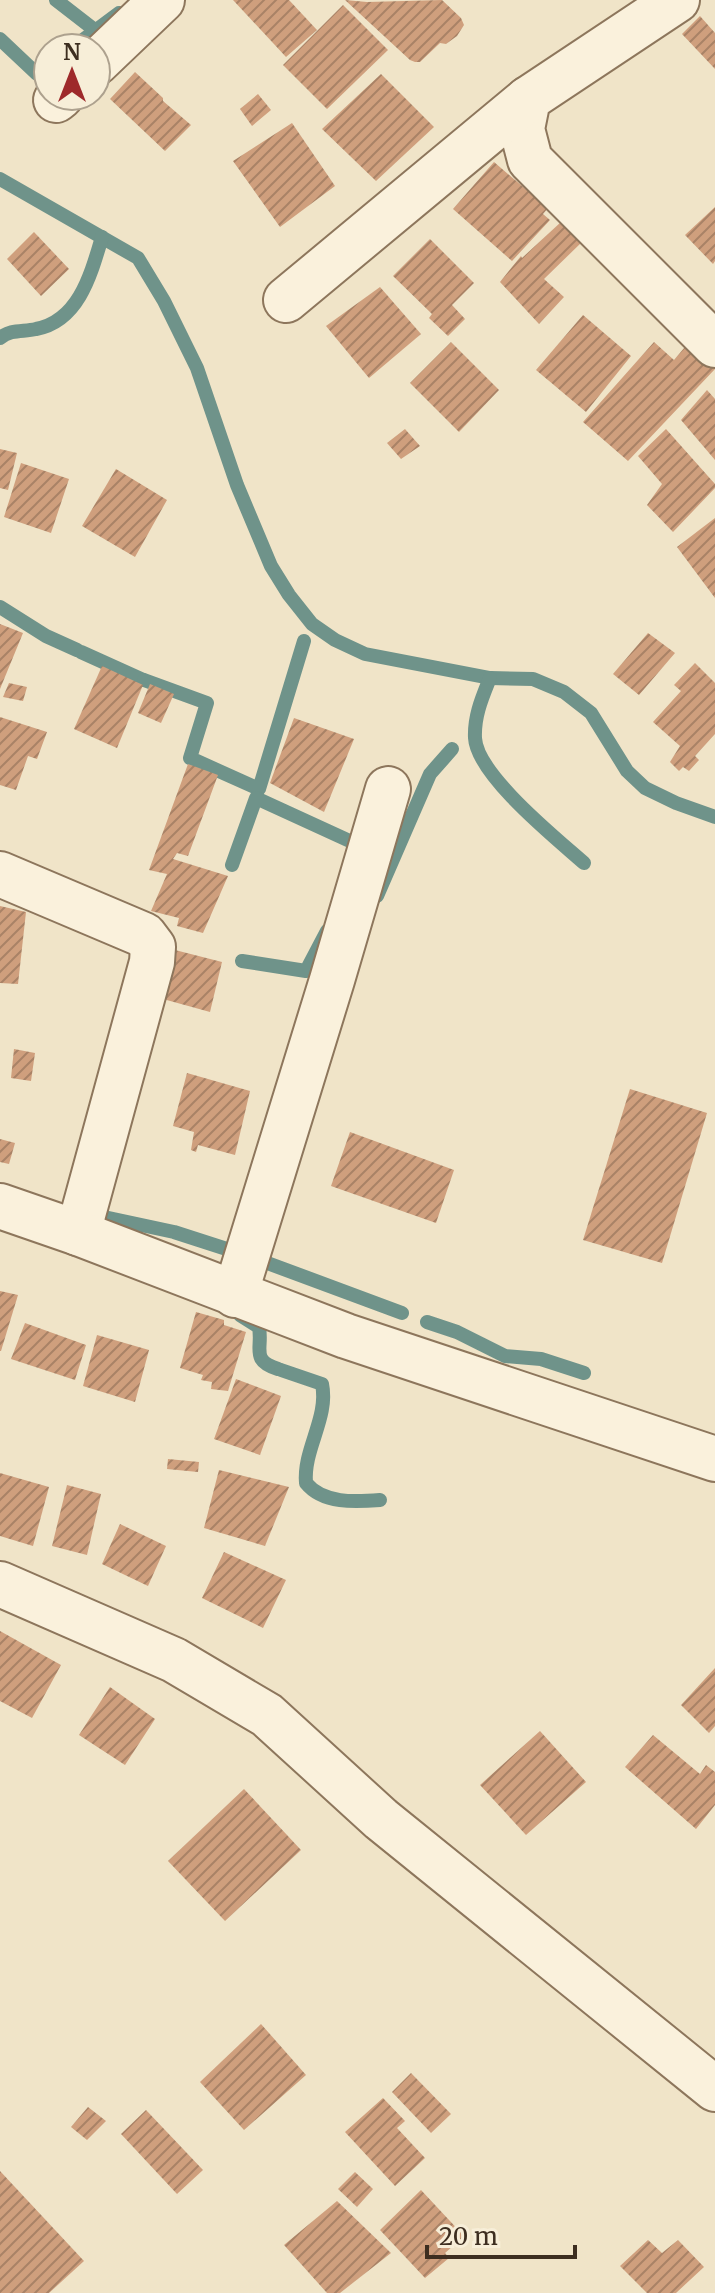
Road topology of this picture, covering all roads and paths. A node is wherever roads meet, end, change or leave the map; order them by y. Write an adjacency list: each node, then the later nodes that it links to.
1 (162, 0): 3 (street)
2 (677, 0): 4 (street)
3 (112, 48)
4 (528, 99): 5 (street); 6 (street)
5 (286, 300)
6 (715, 345)
7 (388, 789): 11 (street)
8 (0, 874): 10 (street)
9 (0, 1206): 10 (street)
10 (78, 1233): 11 (street)
11 (235, 1295): 12 (street)
12 (715, 1459)
13 (0, 1584): 14 (street)
14 (715, 2089)

